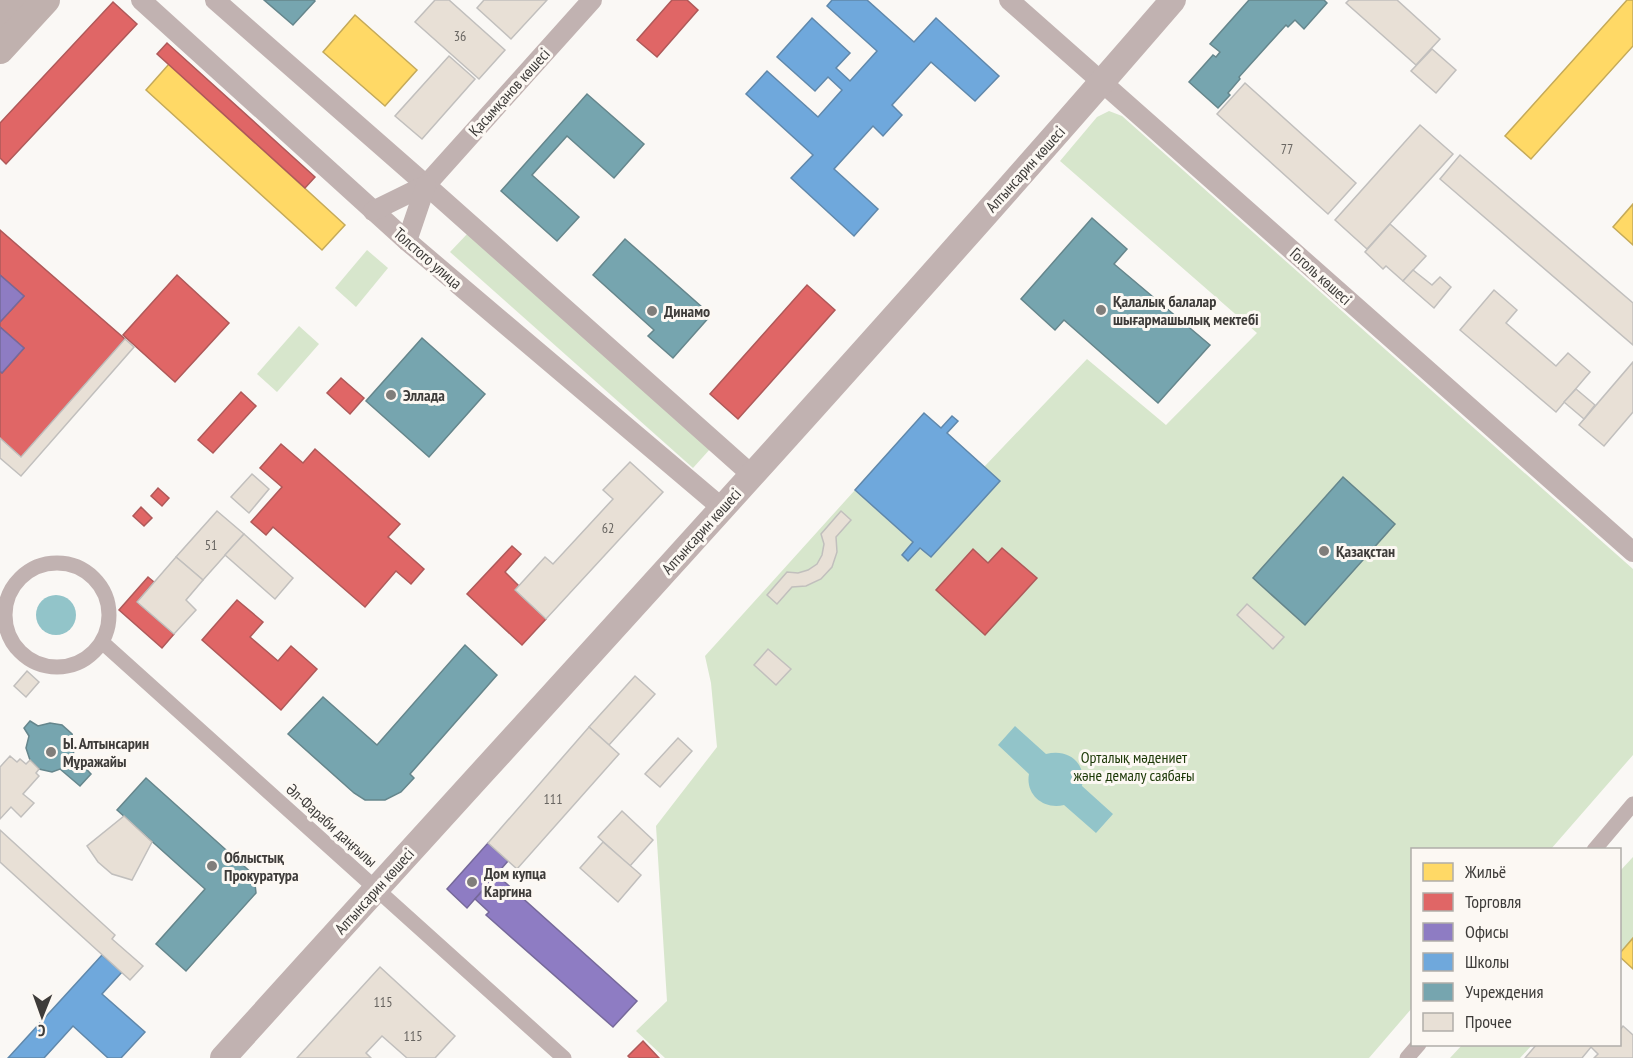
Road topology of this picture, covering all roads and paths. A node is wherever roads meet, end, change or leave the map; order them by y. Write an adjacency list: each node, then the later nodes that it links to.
1 (16, 0): 8 (main road)
2 (46, 0): 9 (main road)
3 (141, 0): 12 (street, Толстого улица)
4 (215, 0): 11 (street)
5 (592, 0): 11 (street, Қасымқанов көшесі)
6 (1009, 0): 10 (street, Гоголь көшесі)
7 (1173, 0): 10 (street, Алтынсарин көшесі)
8 (0, 17)
9 (0, 50)
10 (1102, 82): 14 (street, Алтынсарин көшесі); 16 (street, Гоголь көшесі)
11 (426, 185): 12 (street, Қасымқанов көшесі); 13 (street, Қасымқанов көшесі); 14 (street)
12 (373, 211): 13 (street, Толстого улица)
13 (407, 241): 15 (street, Толстого улица)
14 (752, 475): 15 (street, Алтынсарин көшесі)
15 (722, 508): 20 (street, Алтынсарин көшесі)
16 (1633, 552)
17 (102, 642): 17 (street); 20 (street, Әл-Фараби даңғылы)
18 (1633, 804): 19 (street)
19 (1595, 848)
20 (376, 889): 22 (street, Алтынсарин көшесі); 23 (street, Әл-Фараби даңғылы)
21 (1417, 1046): 24 (street)
22 (223, 1058)
23 (564, 1058)
24 (1407, 1058)

